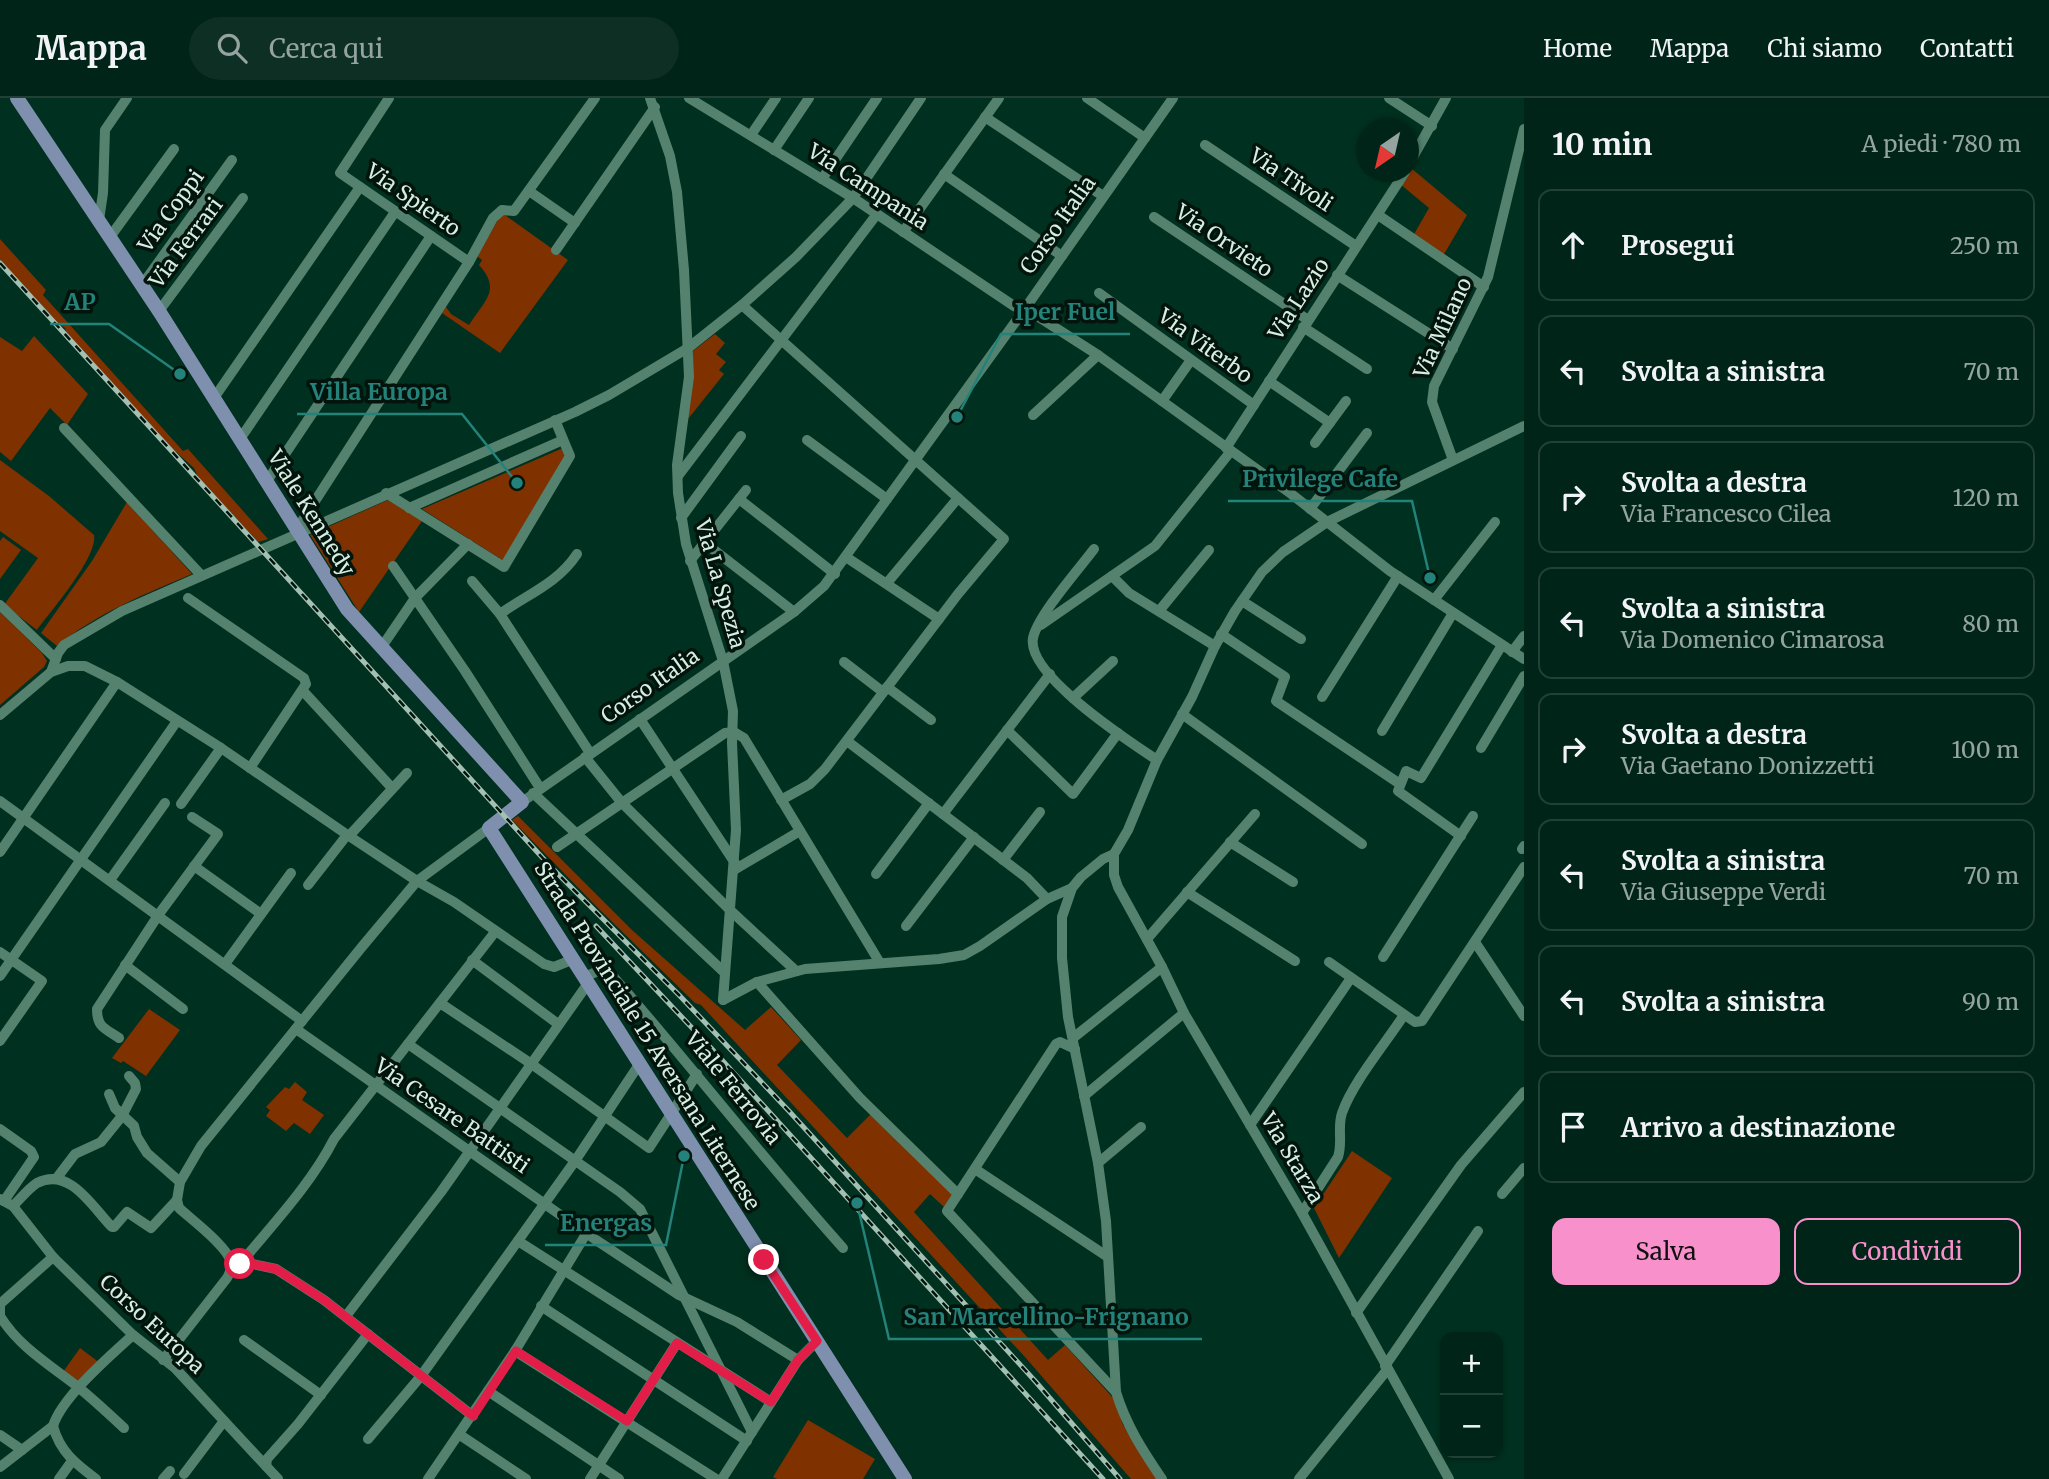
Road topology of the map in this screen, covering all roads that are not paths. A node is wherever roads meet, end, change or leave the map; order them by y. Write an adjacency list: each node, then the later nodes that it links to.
1 (18, 98): 38 (main road, Viale Kennedy)
2 (127, 98): 38 (street)
3 (389, 98): 29 (street, Via Spierto)
4 (595, 98): 30 (street)
5 (689, 98): 19 (street, Via Campania)
6 (776, 98): 19 (street)
7 (809, 98): 24 (street)
8 (877, 98): 27 (street)
9 (921, 98): 33 (street)
10 (999, 98): 16 (street)
11 (1087, 98): 20 (street)
12 (1173, 98): 20 (street, Corso Italia)
13 (1389, 98): 17 (street)
14 (1446, 98): 17 (street)
15 (652, 102): 39 (street); 56 (street, Via La Spezia)
16 (985, 117): 26 (street); 31 (street)
17 (1432, 126): 23 (street)
18 (1524, 129): 49 (street, Via Milano)
19 (751, 135): 24 (street, Via Campania)
20 (1145, 138): 31 (street, Corso Italia)
21 (1205, 145): 43 (street, Via Tivoli)
22 (174, 149): 42 (street)
23 (1419, 149)
24 (774, 150): 27 (street, Via Campania)
25 (232, 160): 48 (street, Via Coppi)
26 (944, 174): 40 (street); 45 (street)
27 (822, 179): 33 (street, Via Campania)
28 (1399, 182): 36 (street, Via Lazio)
29 (360, 187): 34 (street, Via Spierto); 62 (street)
30 (529, 191): 39 (street); 46 (street)
31 (1103, 196): 45 (street, Corso Italia)
32 (243, 198): 53 (street, Via Ferrari)
33 (853, 198): 35 (street, Via Campania); 51 (street)
34 (395, 212): 41 (street, Via Spierto); 73 (street)
35 (877, 214): 40 (street, Via Campania); 55 (street)
36 (1378, 215): 43 (street, Via Lazio); 49 (street)
37 (1154, 217): 54 (street, Via Orvieto)
38 (99, 220): 42 (main road, Viale Kennedy)
39 (575, 223): 44 (street)
40 (903, 232): 52 (street, Via Campania)
41 (431, 236): 46 (street, Via Spierto); 81 (street)
42 (110, 237): 48 (main road, Viale Kennedy)
43 (1356, 246): 47 (street, Via Lazio)
44 (556, 250)
45 (1062, 256): 52 (street, Corso Italia)
46 (469, 262): 90 (street)
47 (1337, 275): 54 (street, Via Lazio); 57 (street)
48 (142, 285): 53 (main road, Viale Kennedy)
49 (1484, 287): 57 (street, Via Milano)
50 (1099, 293): 59 (street, Via Viterbo)
51 (742, 304): 55 (street); 56 (street)
52 (1024, 310): 58 (street, Via Campania); 78 (street, Corso Italia)
53 (159, 311): 62 (main road, Viale Kennedy)
54 (1306, 324): 60 (street, Via Orvieto); 61 (street, Via Lazio)
55 (782, 341): 78 (street); 80 (street)
56 (688, 348): 67 (street); 80 (street, Via La Spezia)
57 (1453, 349): 79 (street, Via Milano)
58 (1098, 355): 63 (street, Via Campania); 66 (street)
59 (1191, 360): 63 (street); 65 (street, Via Viterbo)
60 (1367, 369)
61 (1269, 381): 65 (street, Via Lazio); 68 (street)
62 (214, 398): 73 (main road, Viale Kennedy)
63 (1162, 401): 77 (street, Via Campania)
64 (1346, 401): 68 (street)
65 (1254, 405): 77 (street, Via Lazio)
66 (1033, 415)
67 (555, 420): 74 (street); 82 (street)
68 (1330, 423): 76 (street)
69 (1524, 426): 79 (street)
70 (64, 428): 100 (street)
71 (1367, 433): 86 (street)
72 (741, 436): 87 (street)
73 (240, 439): 81 (main road, Viale Kennedy)
74 (564, 440): 85 (street); 92 (street)
75 (807, 440): 84 (street)
76 (1315, 443)
77 (1228, 449): 86 (street, Via Campania); 101 (street, Via Lazio)
78 (915, 460): 83 (street); 84 (street, Corso Italia)
79 (1453, 460): 88 (street)
80 (678, 476): 87 (street, Via La Spezia)
81 (267, 481): 90 (main road, Viale Kennedy)
82 (386, 493): 85 (street); 90 (street)
83 (958, 498): 104 (street); 114 (street)
84 (887, 499): 96 (street, Corso Italia)
85 (409, 508): 92 (street)
86 (1310, 509): 88 (street, Via Campania)
87 (681, 518): 97 (street, Via La Spezia)
88 (1327, 522): 102 (street, Via Campania); 108 (street)
89 (1494, 522): 107 (street)
90 (298, 531): 100 (street); 121 (main road, Viale Kennedy)
91 (705, 543): 97 (street); 99 (street); 111 (street)
92 (468, 544): 106 (street)
93 (1094, 549): 115 (street)
94 (1209, 550): 110 (street)
95 (577, 554): 113 (street)
96 (846, 557): 99 (street, Corso Italia); 104 (street)
97 (690, 561): 125 (street, Via La Spezia)
98 (393, 566): 106 (street)
99 (835, 573): 111 (street, Corso Italia)
100 (201, 575): 123 (street)
101 (1112, 576): 110 (street); 115 (street, Via Lazio)
102 (1398, 576): 107 (street, Via Campania); 134 (street)
103 (472, 581): 113 (street)
104 (887, 583): 114 (street)
105 (188, 598): 133 (street)
106 (415, 598): 121 (street); 155 (street)
107 (1434, 600): 112 (street, Via Campania)
108 (1242, 601): 116 (street); 118 (street)
109 (0, 606): 123 (street)
110 (1159, 611): 120 (street)
111 (794, 612): 125 (street, Corso Italia)
112 (1453, 613): 119 (street, Via Campania); 142 (street)
113 (500, 614): 148 (street)
114 (939, 619): 132 (street)
115 (1039, 626): 129 (street)
116 (1222, 635): 120 (street); 153 (street)
117 (1524, 636): 122 (street)
118 (1301, 639)
119 (1502, 645): 122 (street, Via Campania); 153 (street)
120 (1215, 646): 136 (street)
121 (381, 648): 155 (main road, Viale Kennedy)
122 (1512, 652): 124 (street, Via Campania)
123 (56, 659): 128 (street)
124 (1524, 659)
125 (723, 661): 138 (street, Corso Italia); 143 (street, Via La Spezia)
126 (1113, 661): 135 (street)
127 (844, 662): 132 (street)
128 (51, 672): 131 (street); 137 (street)
129 (1050, 674): 135 (street); 141 (street)
130 (1524, 676): 147 (street)
131 (117, 682): 140 (street); 167 (street)
132 (885, 690): 139 (street); 145 (street)
133 (303, 691): 150 (street); 154 (street)
134 (1322, 697)
135 (1073, 698): 144 (street)
136 (1182, 714): 149 (street); 175 (street)
137 (0, 715)
138 (640, 719): 148 (street, Corso Italia); 151 (street)
139 (931, 720)
140 (177, 721): 146 (street); 179 (street)
141 (1007, 730): 144 (street); 163 (street)
142 (1382, 731)
143 (734, 732): 151 (street); 156 (street); 182 (street, Via La Spezia)
144 (1118, 733): 149 (street)
145 (847, 741): 156 (street); 160 (street)
146 (221, 748): 150 (street); 161 (street)
147 (1481, 748)
148 (588, 755): 155 (street, Corso Italia); 159 (street)
149 (1157, 760): 178 (street)
150 (250, 768): 171 (street)
151 (674, 768): 159 (street); 182 (street)
152 (407, 773): 154 (street)
153 (1400, 785): 172 (street)
154 (392, 788): 171 (street)
155 (532, 794): 168 (main road, Corso Italia); 170 (street)
156 (781, 800): 169 (street)
157 (0, 801): 167 (street, Via Cesare Battisti)
158 (165, 803): 186 (street)
159 (622, 803): 170 (street); 193 (street)
160 (929, 803): 163 (street); 185 (street)
161 (181, 804)
162 (1040, 812): 180 (street)
163 (943, 814): 173 (street)
164 (1255, 814): 174 (street)
165 (1474, 816): 172 (street)
166 (192, 817): 181 (street)
167 (23, 818): 177 (street); 179 (street, Via Cesare Battisti)
168 (489, 828): 187 (street, Corso Italia); 204 (main road, Strada Provinciale 15 Aversana Liternese)
169 (800, 831): 182 (street); 207 (street)
170 (576, 834): 176 (street); 212 (street)
171 (348, 836): 187 (street); 189 (street)
172 (1461, 836): 201 (street)
173 (974, 837): 180 (street); 196 (street)
174 (1230, 842): 188 (street); 191 (street)
175 (1362, 844)
176 (557, 847)
177 (0, 852)
178 (1114, 854): 190 (street); 198 (street, Via Starza)
179 (80, 859): 186 (street, Via Cesare Battisti); 202 (street)
180 (1003, 860): 192 (street)
181 (194, 866): 194 (street); 195 (street)
182 (735, 867): 193 (street, Via La Spezia)
183 (1524, 867): 199 (street)
184 (291, 873): 195 (street)
185 (876, 874)
186 (110, 880): 194 (street, Via Cesare Battisti)
187 (417, 881): 197 (street); 223 (street, Corso Italia)
188 (1293, 882)
189 (308, 885)
190 (1072, 888): 192 (street); 226 (street)
191 (1187, 892): 198 (street); 205 (street)
192 (1046, 899): 207 (street)
193 (731, 911): 211 (street); 212 (street, Via La Spezia)
194 (159, 914): 208 (street, Via Cesare Battisti); 209 (street)
195 (261, 914): 208 (street)
196 (906, 926)
197 (495, 932): 203 (street); 204 (street)
198 (1147, 939): 210 (street, Via Starza)
199 (1475, 942): 220 (street); 221 (street)
200 (0, 952): 202 (street)
201 (1383, 957)
202 (12, 960): 213 (street); 224 (street)
203 (472, 960): 217 (street); 222 (street)
204 (574, 960): 215 (main road, Strada Provinciale 15 Aversana Liternese)
205 (1295, 961)
206 (1329, 962): 214 (street)
207 (880, 963): 211 (street)
208 (225, 964): 223 (street, Via Cesare Battisti)
209 (125, 965): 218 (street); 225 (street)
210 (1162, 967): 219 (street, Via Starza); 226 (street)
211 (796, 971): 216 (street)
212 (725, 973): 216 (street, Via La Spezia)
213 (0, 976)
214 (1351, 978): 220 (street); 240 (street)
215 (587, 979): 222 (street); 229 (main road, Strada Provinciale 15 Aversana Liternese); 230 (street, Viale Ferrovia)
216 (757, 982): 250 (street)
217 (440, 1003): 227 (street); 228 (street)
218 (183, 1009)
219 (1184, 1013): 235 (street); 240 (street, Via Starza)
220 (1404, 1015): 255 (street)
221 (1524, 1016)
222 (558, 1024): 228 (street)
223 (299, 1025): 232 (street, Via Cesare Battisti); 249 (street, Corso Italia)
224 (1, 1036)
225 (118, 1038)
226 (1074, 1043): 235 (street); 247 (street)
227 (408, 1044): 232 (street); 236 (street)
228 (530, 1063): 236 (street); 239 (street)
229 (640, 1063): 237 (main road, Strada Provinciale 15 Aversana Liternese); 239 (street)
230 (697, 1074): 237 (street); 259 (street, Viale Ferrovia)
231 (129, 1076): 238 (street)
232 (375, 1086): 243 (street, Via Cesare Battisti); 262 (street)
233 (1524, 1092): 267 (street)
234 (109, 1094): 238 (street)
235 (1084, 1096): 245 (street)
236 (499, 1108): 243 (street); 244 (street)
237 (672, 1114): 239 (street); 275 (main road, Strada Provinciale 15 Aversana Liternese)
238 (122, 1116): 248 (street); 249 (street)
239 (605, 1117): 244 (street)
240 (1250, 1125): 255 (street, Via Starza)
241 (1141, 1127): 245 (street)
242 (0, 1129): 253 (street)
243 (468, 1152): 254 (street, Via Cesare Battisti); 269 (street)
244 (575, 1161): 254 (street); 265 (street)
245 (1098, 1163): 261 (street)
246 (1524, 1168): 251 (street)
247 (975, 1169): 250 (street); 261 (street)
248 (56, 1179): 252 (street); 253 (street)
249 (180, 1182): 252 (street)
250 (958, 1194): 286 (street)
251 (1502, 1194)
252 (177, 1200): 263 (street)
253 (6, 1202): 260 (street, Corso Europa)
254 (544, 1204): 257 (street, Via Cesare Battisti); 258 (street)
255 (1302, 1213): 267 (street, Via Starza)
256 (1478, 1231): 280 (street)
257 (586, 1234): 264 (street); 265 (street, Via Cesare Battisti)
258 (517, 1241): 264 (street); 282 (street)
259 (844, 1248)
260 (52, 1257): 268 (street); 272 (street, Corso Europa)
261 (1108, 1257): 286 (street)
262 (243, 1262): 263 (street); 269 (street)
263 (231, 1267): 278 (street)
264 (562, 1270): 266 (street); 276 (street)
265 (686, 1299): 279 (street, Via Cesare Battisti); 281 (street)
266 (541, 1306): 277 (street); 283 (street)
267 (1356, 1313): 280 (street, Via Starza)
268 (0, 1316): 270 (street)
269 (346, 1316): 271 (street)
270 (8, 1329): 273 (street); 284 (street)
271 (368, 1334): 282 (street); 287 (street)
272 (133, 1335): 278 (street, Corso Europa); 284 (street)
273 (0, 1339)
274 (244, 1340): 287 (street)
275 (817, 1341): 279 (street); 314 (main road, Strada Provinciale 15 Aversana Liternese)
276 (677, 1343): 281 (street); 283 (street)
277 (516, 1351): 285 (street); 291 (street)
278 (163, 1360): 290 (street, Corso Europa)
279 (798, 1360): 288 (street)
280 (1386, 1368): 304 (street, Via Starza); 316 (street)
281 (722, 1371): 288 (street); 296 (street)
282 (422, 1376): 289 (street); 297 (street)
283 (654, 1379): 291 (street); 296 (street)
284 (79, 1388): 292 (street); 293 (street)
285 (488, 1391): 289 (street); 300 (street)
286 (1116, 1392): 315 (street)
287 (321, 1395): 302 (street)
288 (771, 1402): 296 (street)
289 (473, 1416): 295 (street)
290 (224, 1421): 302 (street, Corso Europa); 303 (street)
291 (627, 1421): 300 (street); 312 (street)
292 (53, 1426): 298 (street); 299 (street)
293 (124, 1428)
294 (0, 1434): 298 (street)
295 (460, 1435): 308 (street); 309 (street)
296 (749, 1436): 313 (street)
297 (368, 1439)
298 (22, 1450): 301 (street)
299 (72, 1461): 305 (street); 306 (street)
300 (598, 1465): 310 (street); 311 (street)
301 (0, 1466)
302 (266, 1466): 307 (street, Corso Europa)
303 (184, 1474)
304 (1446, 1478)
305 (59, 1479)
306 (96, 1479)
307 (278, 1479)
308 (428, 1479)
309 (526, 1479)
310 (590, 1479)
311 (619, 1479)
312 (716, 1479)
313 (722, 1479)
314 (905, 1479)
315 (1162, 1479)
316 (1299, 1479)

